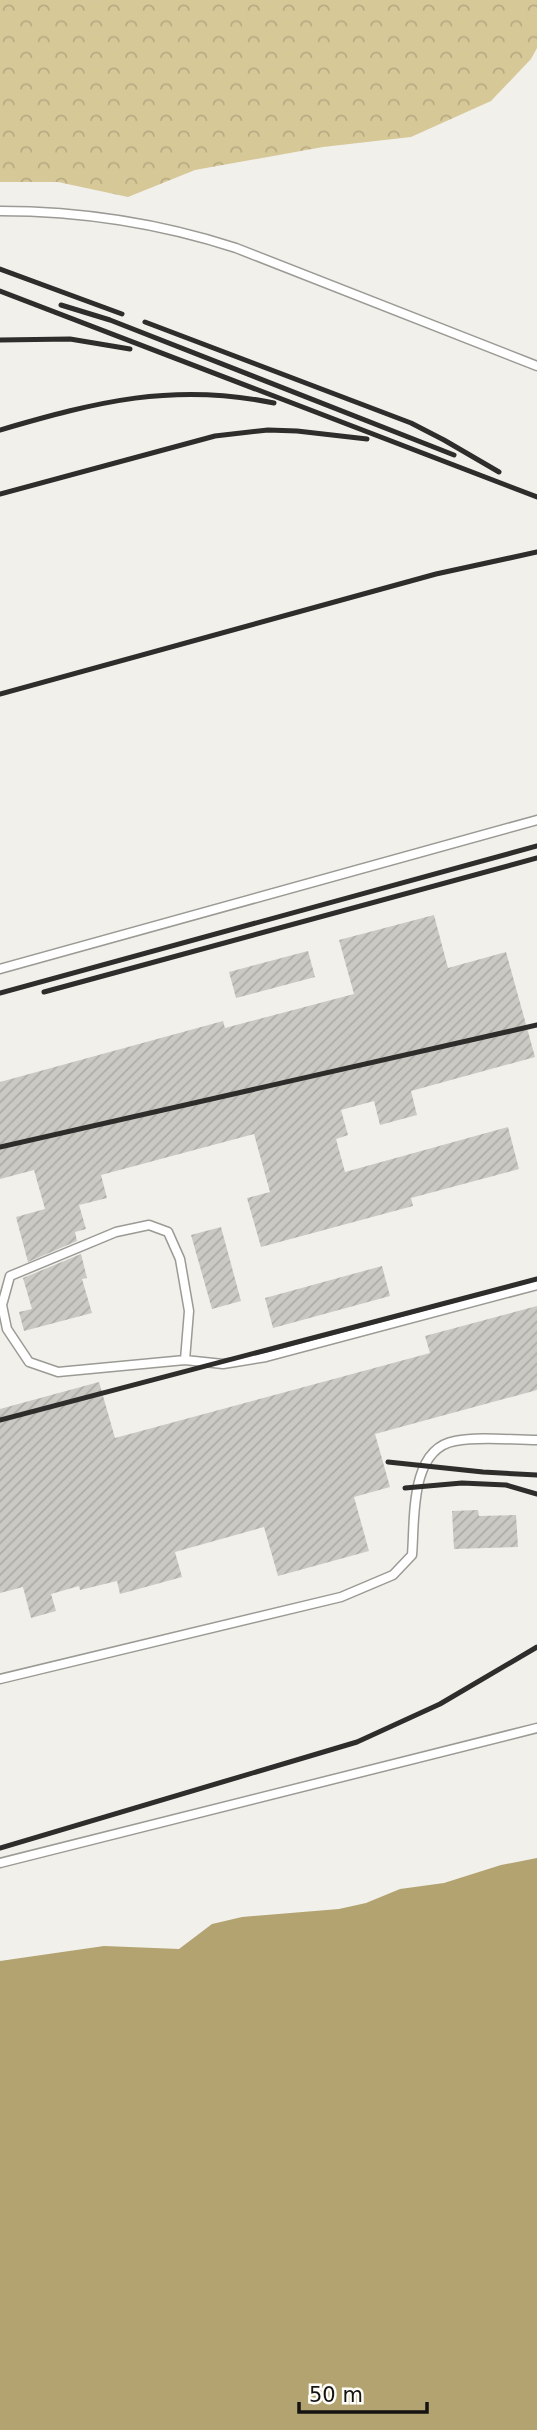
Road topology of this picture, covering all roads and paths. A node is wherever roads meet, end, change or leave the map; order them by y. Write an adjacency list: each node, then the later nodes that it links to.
1 (0, 211): 2 (lane)
2 (537, 366)
3 (537, 820): 4 (lane)
4 (0, 969)
5 (537, 1286): 6 (lane)
6 (185, 1360): 6 (lane)
7 (537, 1440): 8 (lane)
8 (0, 1679)
9 (537, 1728): 10 (lane)
10 (0, 1863)

